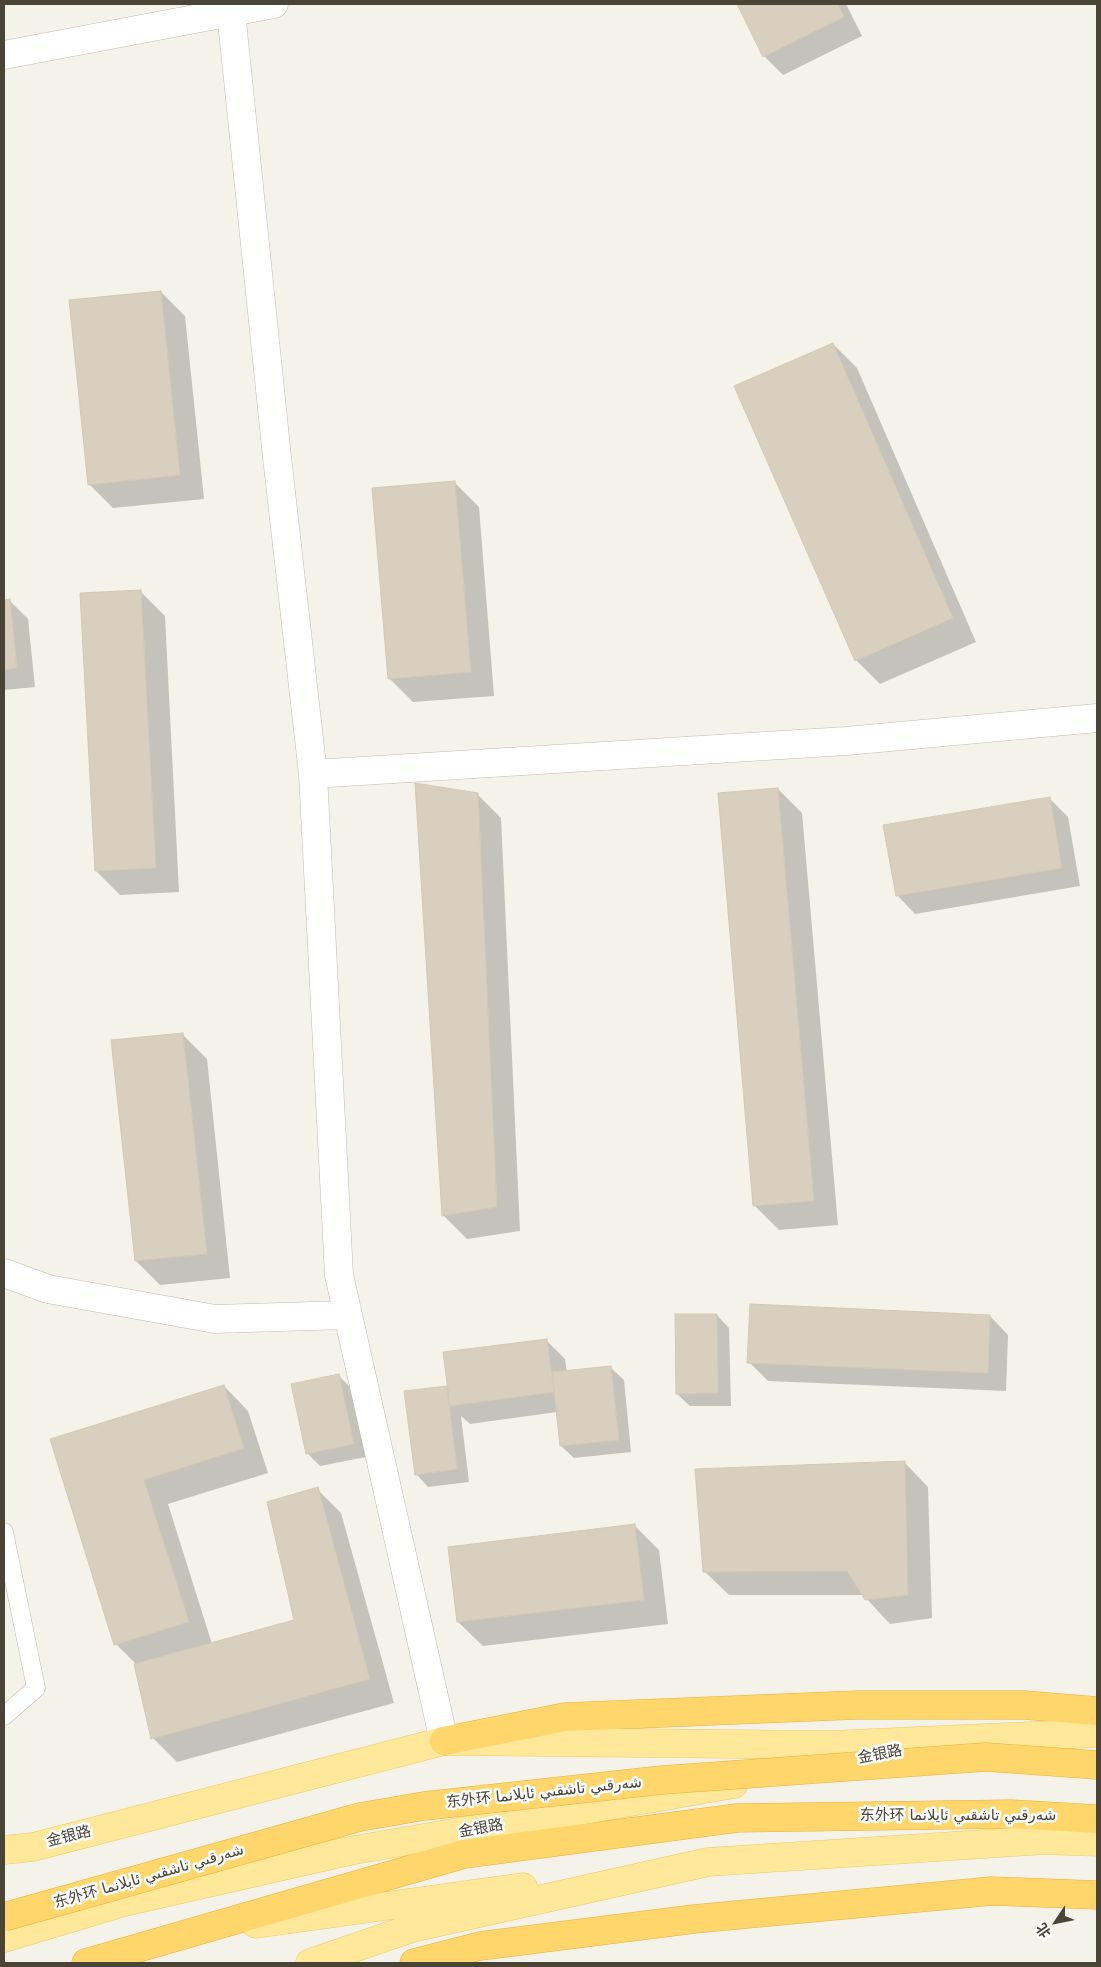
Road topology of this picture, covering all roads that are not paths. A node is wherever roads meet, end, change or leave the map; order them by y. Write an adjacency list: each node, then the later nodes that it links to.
1 (274, 4): 2 (street)
2 (231, 12): 3 (street); 5 (street)
3 (4, 55)
4 (1097, 718): 5 (street)
5 (313, 774): 7 (street)
6 (5, 1277): 7 (street)
7 (346, 1315): 13 (street)
8 (4, 1532): 10 (lane)
9 (1097, 1711): 13 (highway)
10 (4, 1716)
11 (1097, 1733): 12 (main road, 金银路)
12 (964, 1739): 13 (main road, 金银路); 21 (main road, 金银路)
13 (444, 1741): 17 (main road, 金银路)
14 (1097, 1766): 20 (highway, 东外环 شەرقىي تاشقىي ئايلانما, bridge)
15 (1097, 1819): 22 (highway, 东外环 شەرقىي تاشقىي ئايلانما)
16 (1097, 1842): 18 (main road)
17 (4, 1850)
18 (708, 1862): 23 (main road); 24 (main road)
19 (1097, 1895): 25 (highway)
20 (4, 1918)
21 (4, 1938)
22 (86, 1963)
23 (97, 1963)
24 (310, 1963)
25 (414, 1963)

